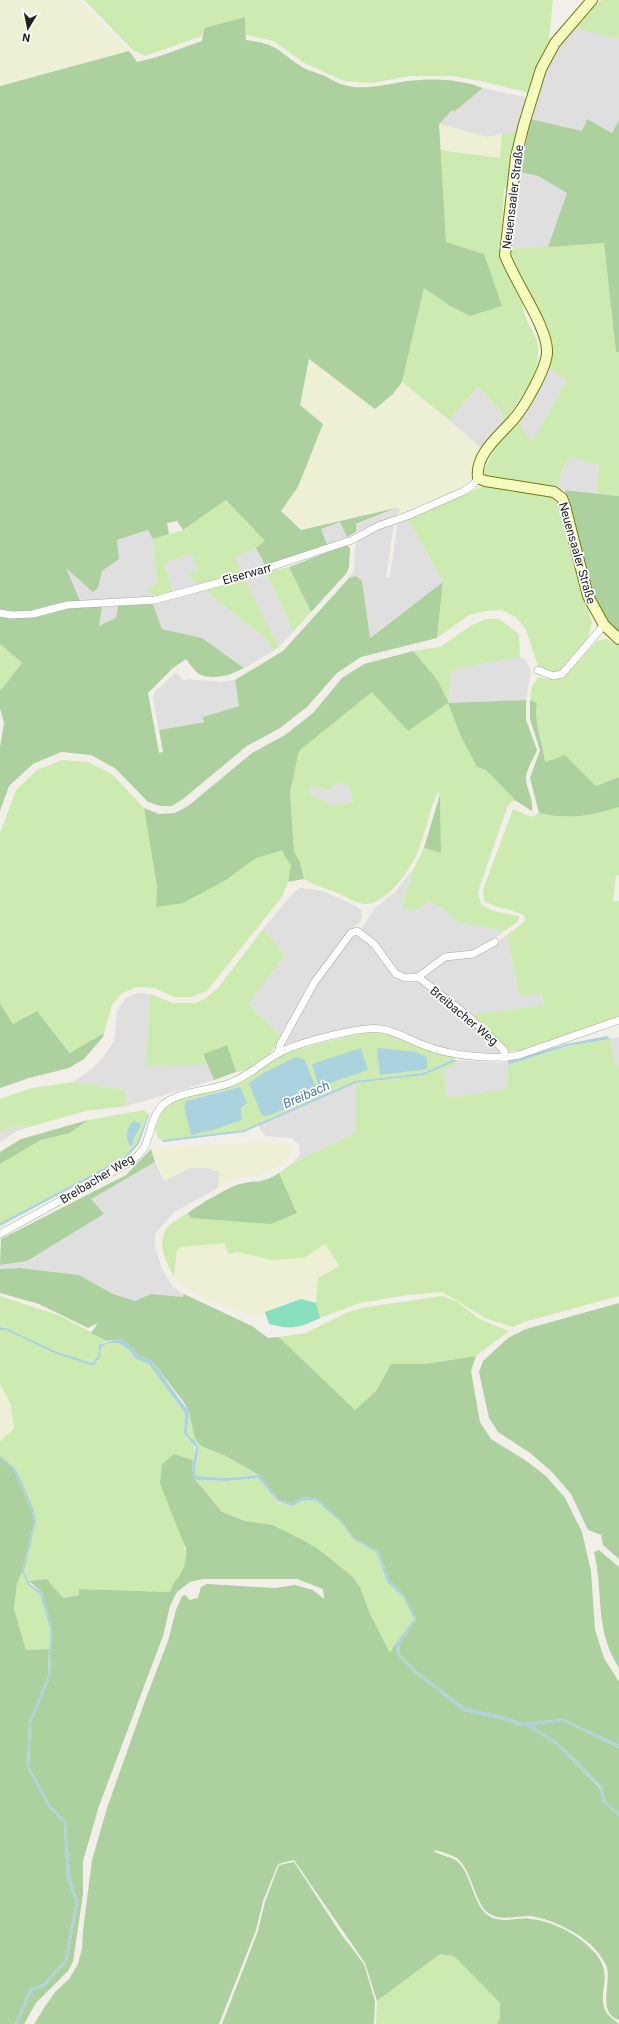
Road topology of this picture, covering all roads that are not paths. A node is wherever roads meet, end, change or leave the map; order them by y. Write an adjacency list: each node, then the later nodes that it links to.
1 (592, 0): 2 (street, Neuensaaler Straße)
2 (478, 478): 3 (street, Eiserwarr); 4 (street, Neuensaaler Straße)
3 (0, 613)
4 (604, 625): 5 (street, Neuensaaler Straße); 6 (street)
5 (619, 639)
6 (538, 670)
7 (495, 942): 8 (street, Breibacher Weg)
8 (418, 977): 10 (street); 11 (street, Breibacher Weg)
9 (619, 1020): 11 (street, Breibacher Weg)
10 (278, 1053): 11 (street, Breibacher Weg); 12 (street, Breibacher Weg)
11 (505, 1058)
12 (0, 1234)

